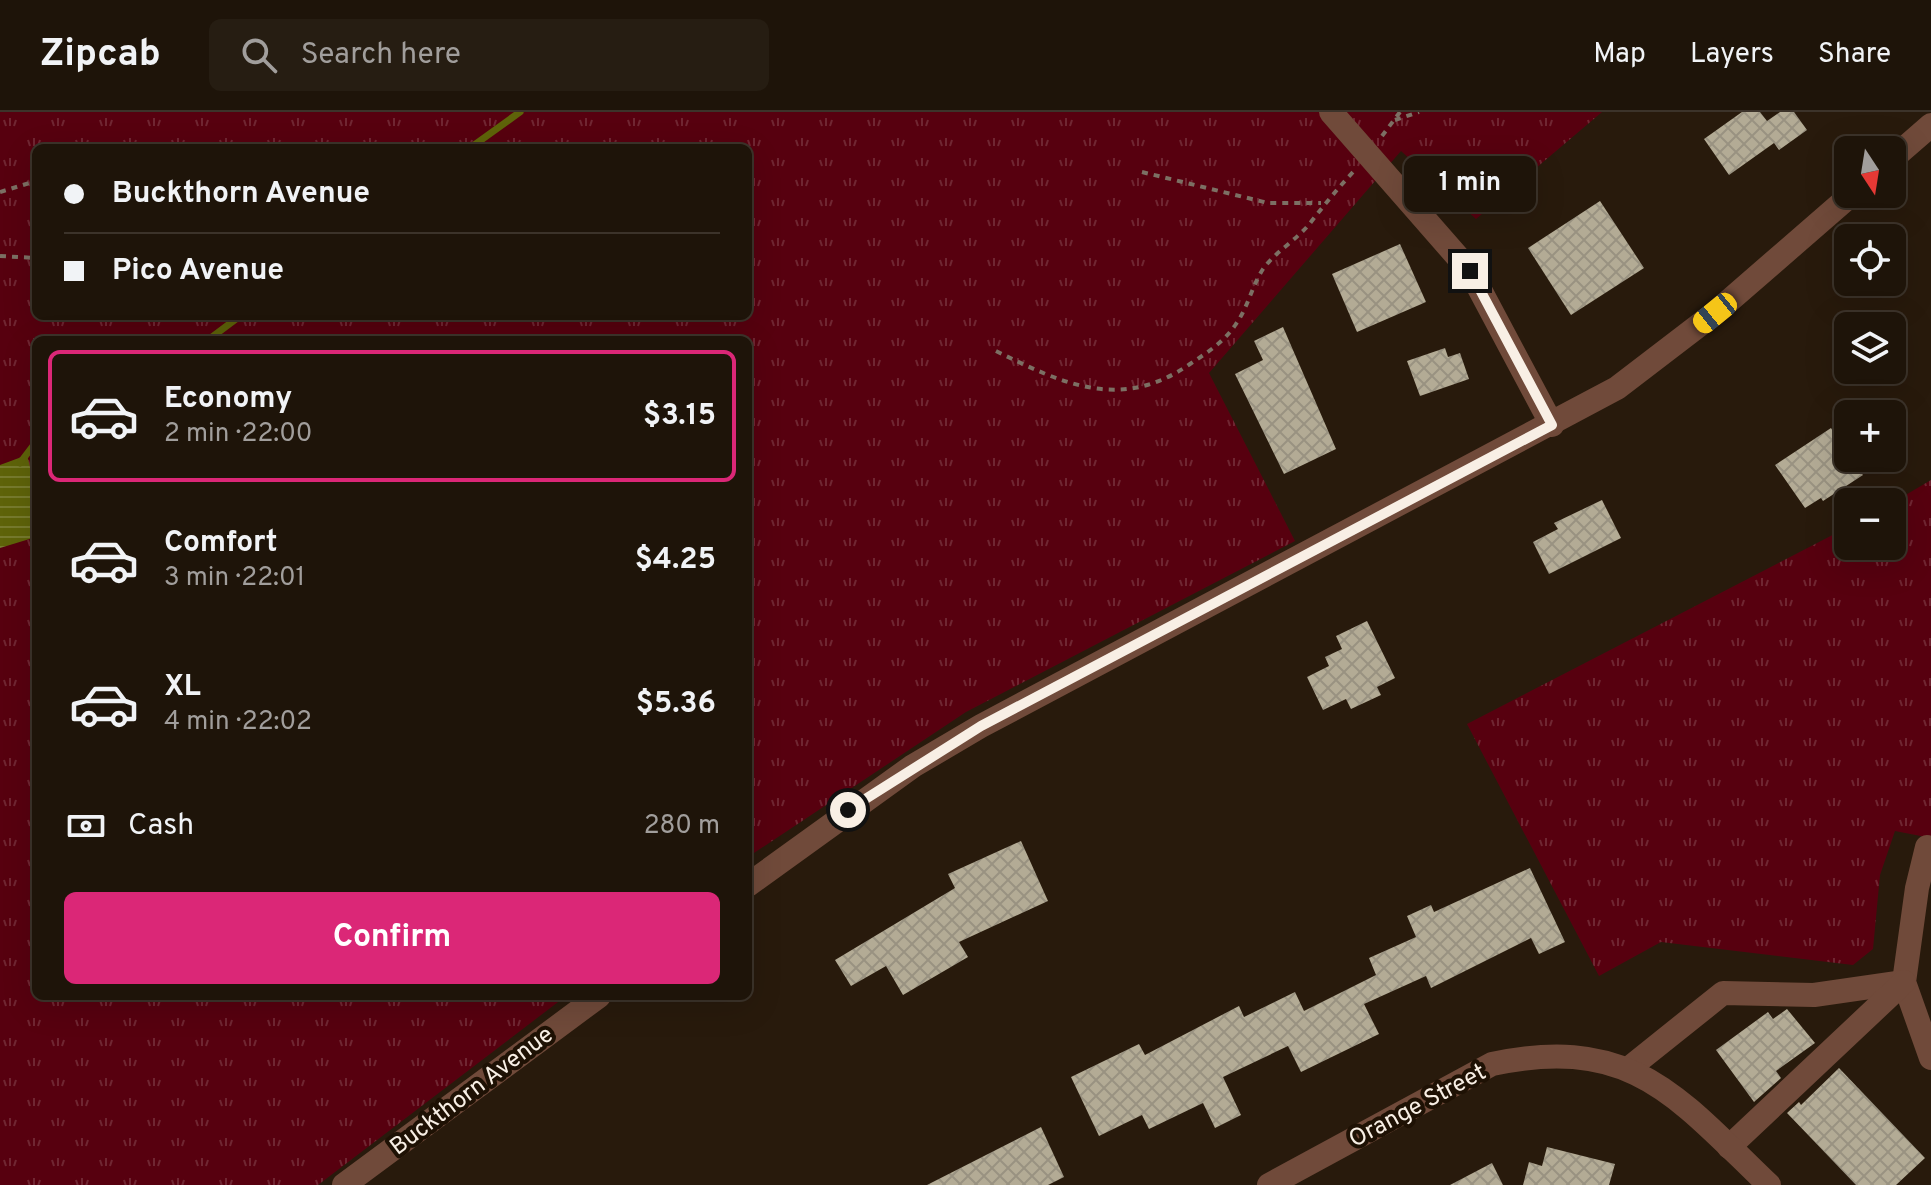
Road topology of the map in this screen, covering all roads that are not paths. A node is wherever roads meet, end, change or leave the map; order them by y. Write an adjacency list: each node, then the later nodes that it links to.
1 (1331, 112): 5 (street)
2 (1931, 125): 3 (street)
3 (1906, 147)
4 (1835, 208): 5 (street)
5 (1552, 425): 7 (street)
6 (1927, 847): 8 (street)
7 (752, 882)
8 (1904, 982): 10 (street); 11 (street); 12 (street)
9 (594, 1000): 13 (street, Buckthorn Avenue)
10 (1931, 1058)
11 (1628, 1069): 12 (street, Orange Street); 14 (street, Orange Street)
12 (1729, 1147): 15 (street, Orange Street)
13 (344, 1185)
14 (1269, 1185)
15 (1769, 1185)

